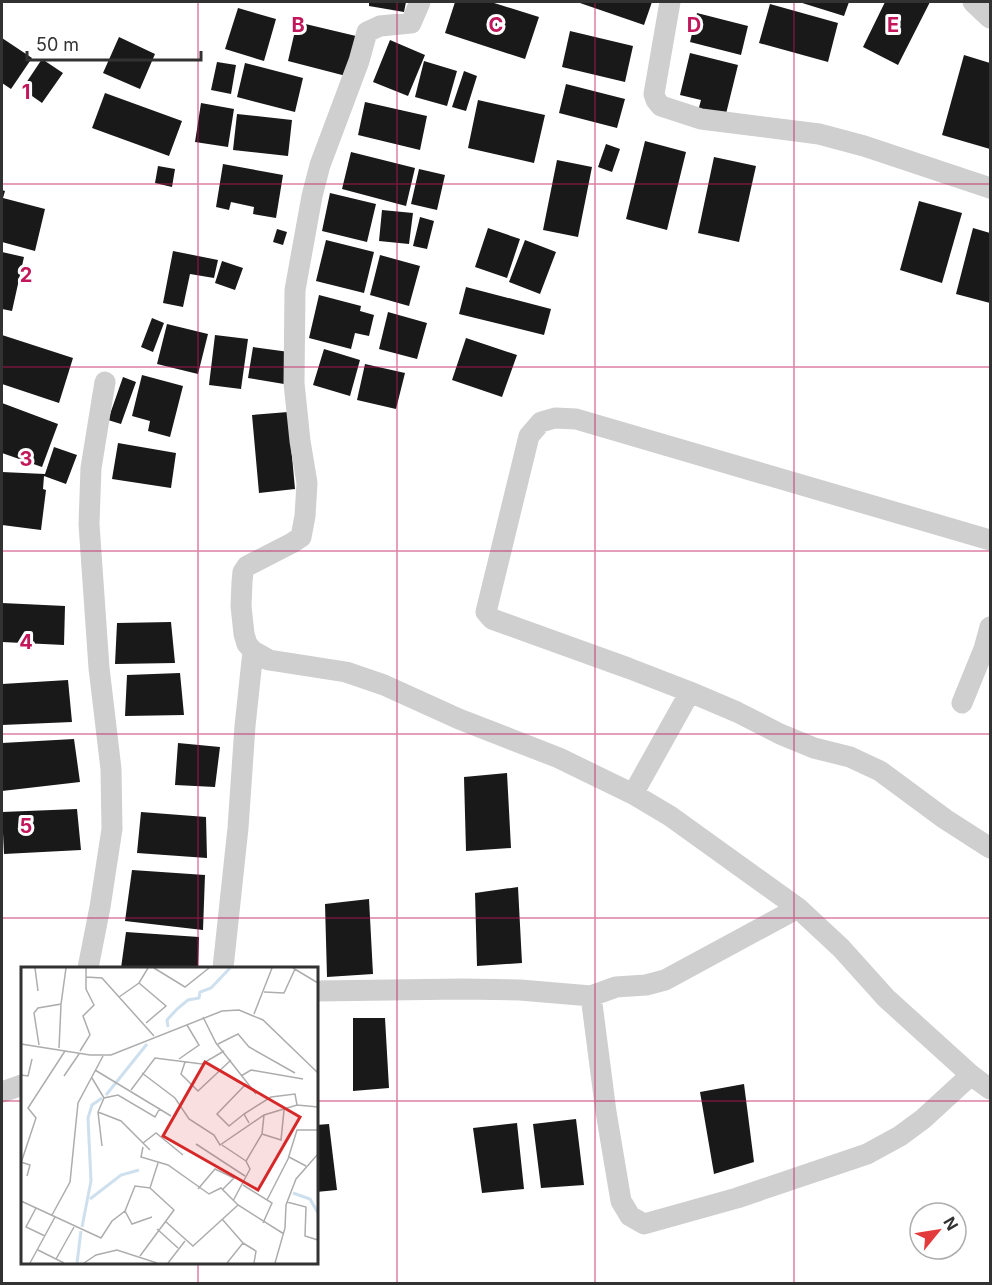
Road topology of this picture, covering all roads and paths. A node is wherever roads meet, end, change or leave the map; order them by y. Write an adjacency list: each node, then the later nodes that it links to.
1 (420, 2): 9 (street)
2 (670, 2): 5 (street)
3 (973, 2): 4 (street)
4 (990, 18)
5 (990, 188)
6 (105, 382): 15 (street)
7 (990, 540): 10 (street)
8 (990, 627): 11 (street)
9 (253, 651): 12 (street); 16 (street)
10 (690, 692): 12 (street); 13 (street)
11 (962, 703)
12 (633, 794): 14 (street)
13 (990, 848)
14 (798, 908): 18 (street); 19 (street)
15 (88, 967)
16 (223, 967)
17 (318, 991): 18 (street)
18 (591, 996): 19 (street)
19 (971, 1075): 21 (street)
20 (21, 1085): 22 (street)
21 (990, 1089)
22 (2, 1092)

